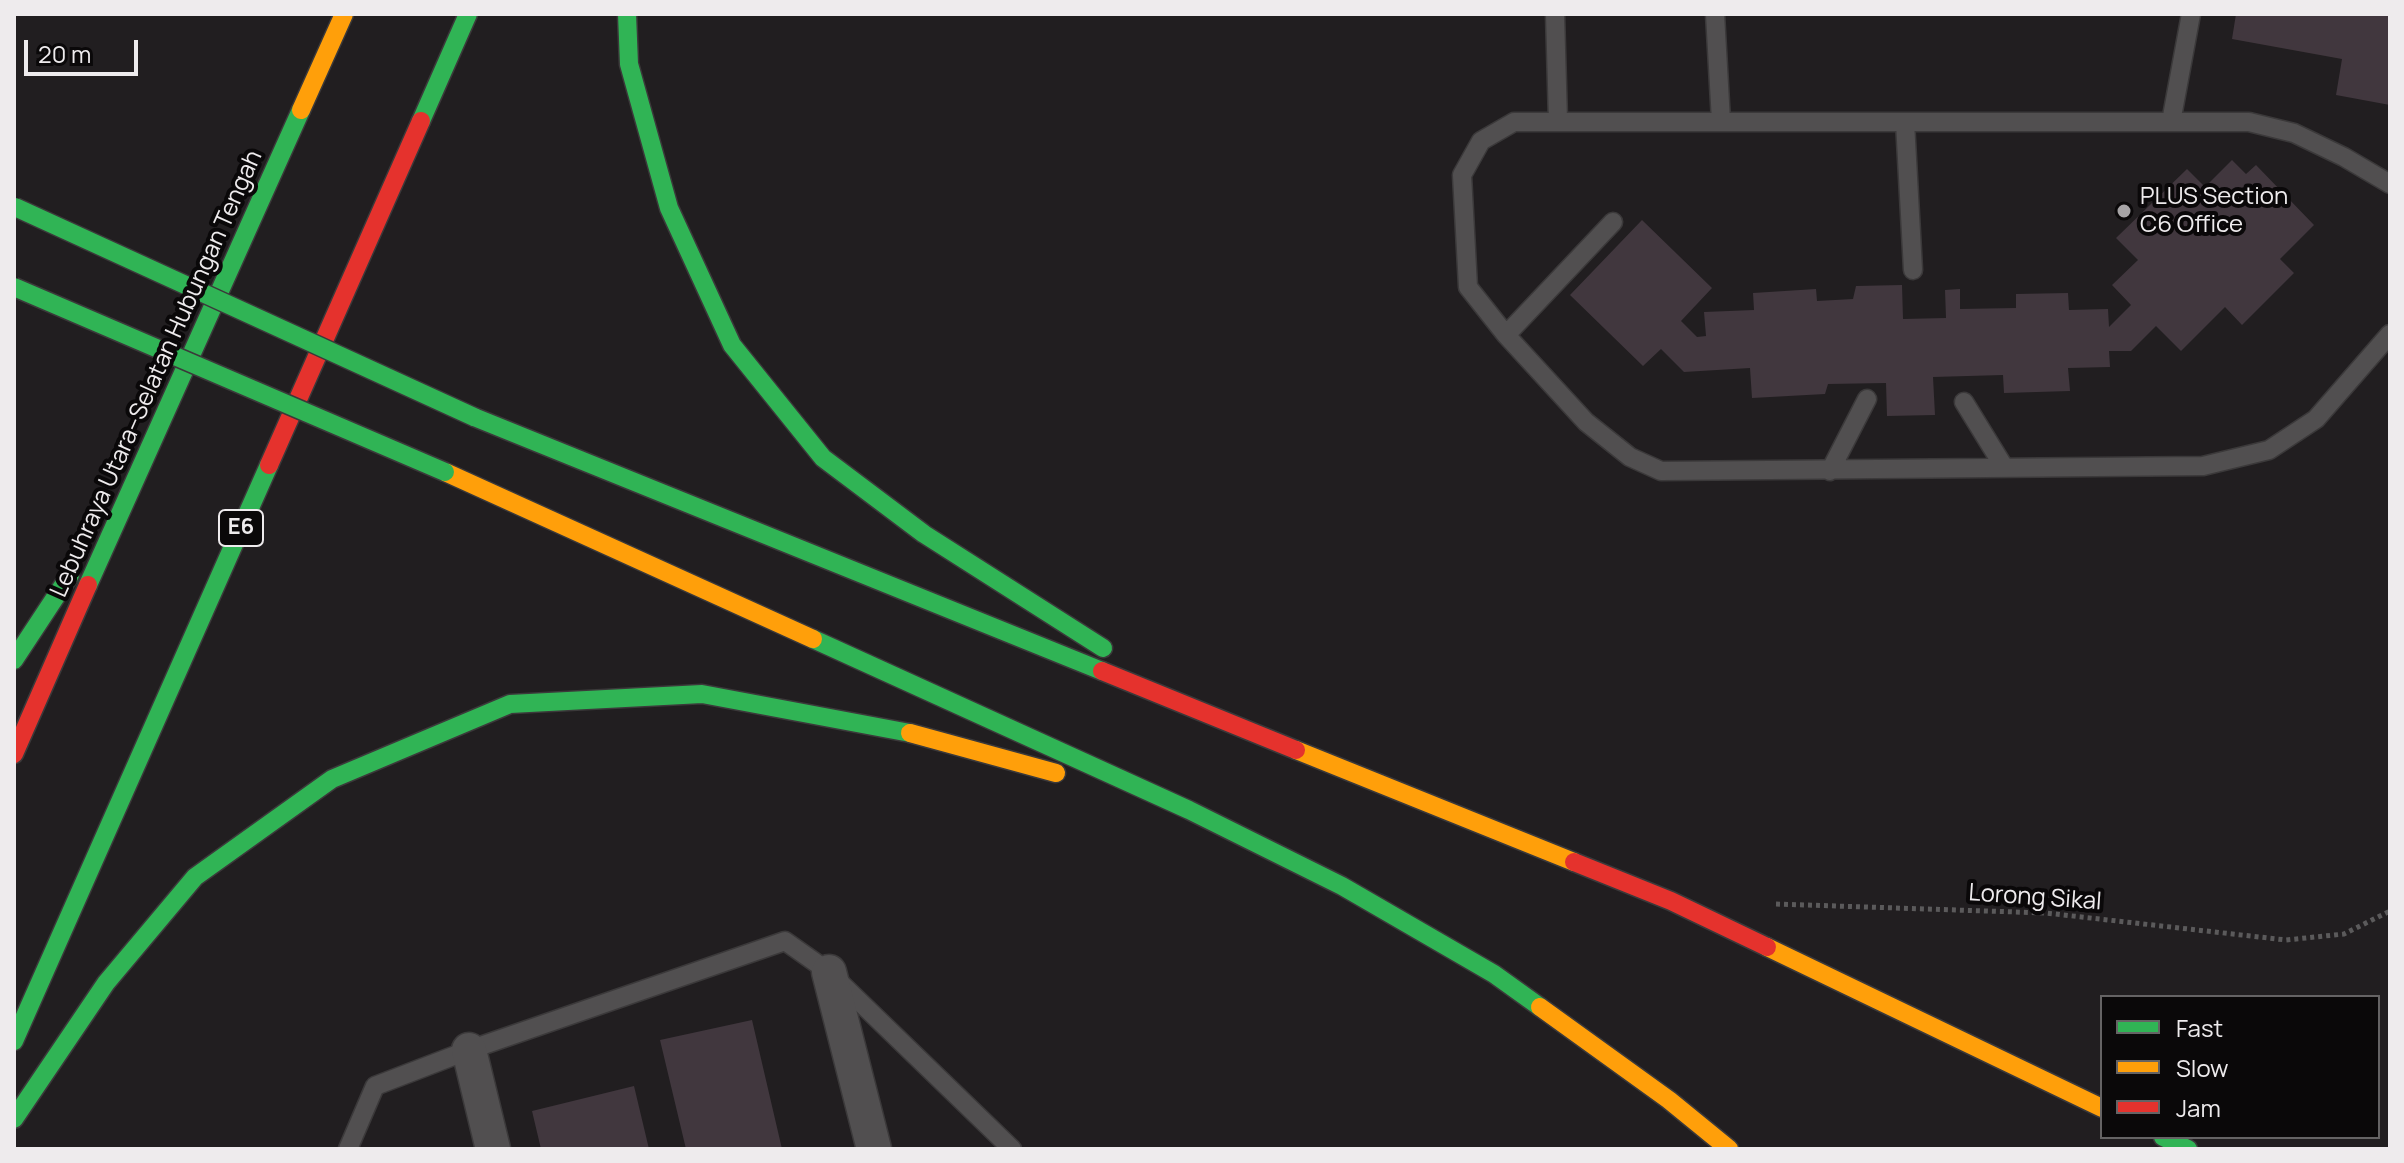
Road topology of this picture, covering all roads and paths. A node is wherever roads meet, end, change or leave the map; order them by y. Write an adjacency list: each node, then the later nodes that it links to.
1 (344, 14): 22 (highway, Lebuhraya Utara–Selatan Hubungan Tengah)
2 (468, 14): 30 (highway, E6)
3 (627, 14): 24 (highway)
4 (1555, 14): 7 (lane)
5 (1715, 14): 8 (lane)
6 (2191, 14): 10 (lane)
7 (1558, 121): 8 (lane); 17 (lane)
8 (1721, 121): 9 (lane)
9 (1905, 122): 10 (lane); 14 (lane)
10 (2171, 122): 11 (lane)
11 (2390, 184)
12 (15, 207): 24 (highway, bridge)
13 (1613, 222): 17 (lane)
14 (1913, 270)
15 (14, 287): 26 (highway, bridge)
16 (2390, 334): 20 (lane)
17 (1506, 335): 21 (lane)
18 (1867, 399): 21 (lane)
19 (1964, 402): 20 (lane)
20 (2004, 467): 21 (lane)
21 (1830, 471)
22 (134, 479): 23 (highway); 25 (highway, Lebuhraya Utara–Selatan Hubungan Tengah)
23 (14, 660)
24 (1229, 722): 32 (highway)
25 (14, 754)
26 (1189, 810): 33 (highway); 39 (highway)
27 (1765, 904): 28 (path, Lorong Sikal)
28 (2390, 911)
29 (829, 972): 31 (lane); 37 (street); 38 (lane)
30 (14, 1041)
31 (469, 1050): 35 (lane); 36 (street)
32 (2100, 1107)
33 (14, 1119)
34 (2167, 1139): 40 (highway)
35 (348, 1149)
36 (493, 1149)
37 (874, 1149)
38 (1012, 1149)
39 (1729, 1149)
40 (2188, 1149)

